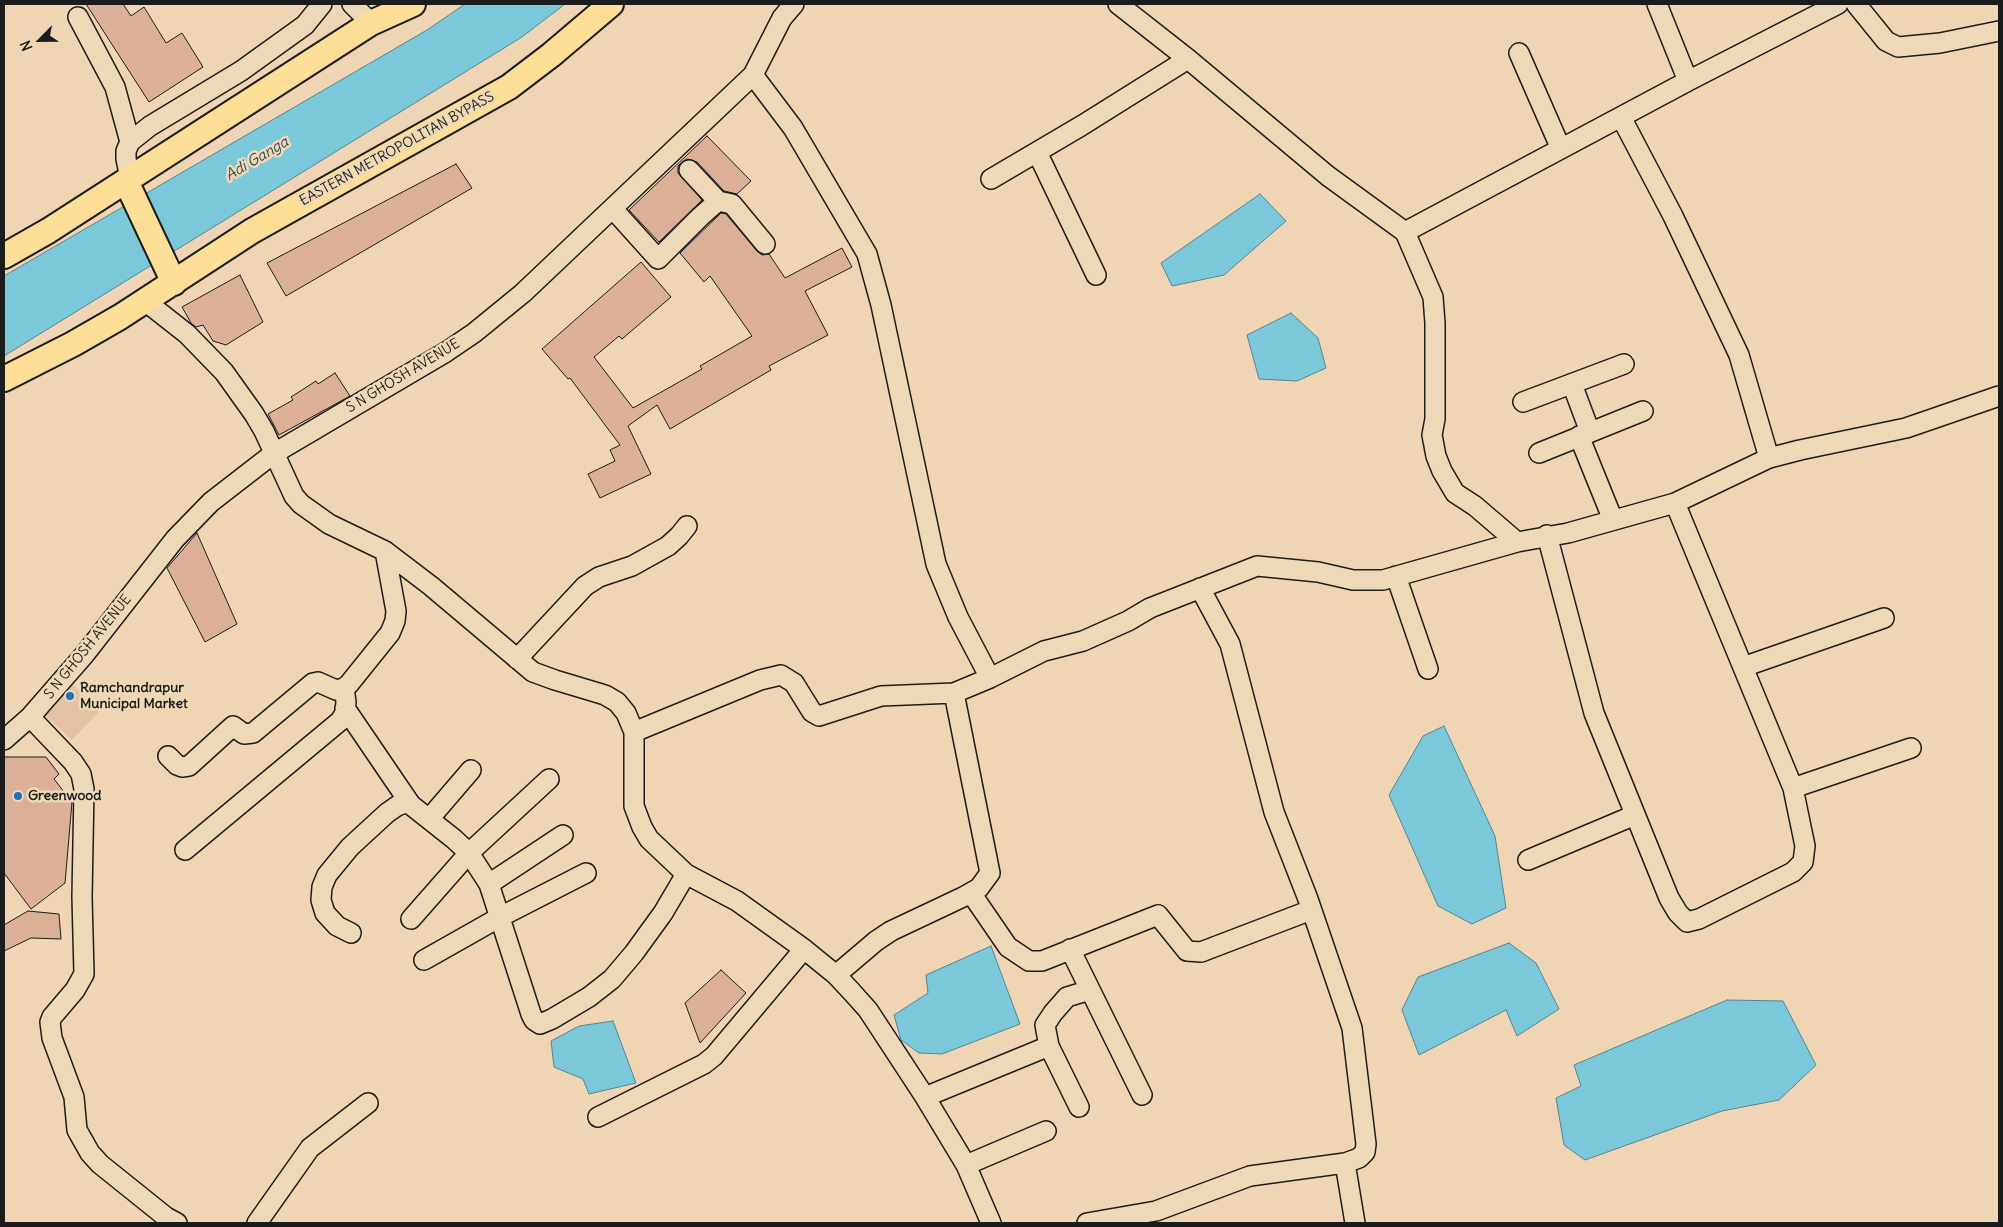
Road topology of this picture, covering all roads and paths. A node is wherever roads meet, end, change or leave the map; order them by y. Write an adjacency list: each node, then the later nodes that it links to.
1 (322, 4): 18 (street)
2 (352, 4): 11 (street)
3 (413, 4): 11 (main road)
4 (611, 4): 30 (main road, EASTERN METROPOLITAN BYPASS)
5 (794, 4): 15 (street, S N GHOSH AVENUE)
6 (1118, 4): 14 (street)
7 (1657, 4): 16 (street)
8 (1838, 4): 16 (street)
9 (1856, 4): 12 (street)
10 (78, 17): 18 (street)
11 (371, 24): 23 (main road)
12 (1999, 31)
13 (1520, 54): 19 (street)
14 (1188, 59): 20 (street); 26 (street)
15 (753, 75): 25 (street, S N GHOSH AVENUE); 54 (street)
16 (1688, 81): 17 (street)
17 (1621, 117): 19 (street); 41 (street)
18 (130, 142): 23 (street)
19 (1562, 149): 26 (street)
20 (1037, 152): 22 (street); 29 (street)
21 (690, 170): 24 (street)
22 (991, 178)
23 (128, 179): 28 (main road); 30 (main road)
24 (718, 201): 25 (street); 27 (street)
25 (613, 209): 40 (street, S N GHOSH AVENUE)
26 (1405, 232): 46 (street)
27 (765, 244)
28 (4, 256)
29 (1096, 276)
30 (174, 283): 31 (main road, EASTERN METROPOLITAN BYPASS)
31 (145, 301): 33 (main road, EASTERN METROPOLITAN BYPASS); 40 (street)
32 (1624, 364): 34 (street)
33 (4, 379)
34 (1572, 384): 36 (street); 38 (street)
35 (1999, 396): 41 (street)
36 (1523, 402)
37 (1643, 411): 38 (street)
38 (1585, 434): 39 (street); 43 (street)
39 (1539, 452)
40 (273, 454): 47 (street); 58 (street, S N GHOSH AVENUE)
41 (1769, 458): 42 (street)
42 (1675, 502): 43 (street); 52 (street)
43 (1613, 520): 45 (street)
44 (686, 526): 51 (street)
45 (1548, 535): 46 (street); 67 (street)
46 (1517, 542): 48 (street)
47 (385, 551): 51 (street); 55 (street)
48 (1396, 576): 49 (street); 53 (street)
49 (1200, 588): 54 (street); 77 (street)
50 (1884, 618): 52 (street)
51 (517, 659): 59 (street)
52 (1743, 668): 65 (street)
53 (1428, 669)
54 (990, 678): 56 (street)
55 (344, 688): 57 (street); 62 (street)
56 (954, 693): 59 (street); 76 (street)
57 (345, 708): 66 (street); 70 (street)
58 (30, 717): 60 (street, S N GHOSH AVENUE); 95 (street)
59 (634, 732): 74 (street)
60 (4, 740)
61 (1911, 748): 65 (street)
62 (168, 756)
63 (472, 770): 68 (street)
64 (549, 779): 71 (street)
65 (1793, 788): 67 (street)
66 (411, 805): 68 (street); 80 (street)
67 (1635, 815): 72 (street)
68 (429, 819): 71 (street)
69 (563, 835): 75 (street)
70 (185, 850)
71 (469, 853): 75 (street); 79 (street)
72 (1528, 860)
73 (586, 873): 78 (street)
74 (686, 874): 78 (street); 81 (street)
75 (489, 884): 78 (street)
76 (971, 893): 82 (street); 84 (street)
77 (1311, 910): 82 (street); 93 (street)
78 (500, 917): 83 (street)
79 (411, 919)
80 (351, 933)
81 (804, 949): 84 (street); 91 (street)
82 (1070, 950): 85 (street)
83 (424, 960)
84 (836, 975): 88 (street)
85 (1090, 990): 86 (street); 87 (street)
86 (1049, 1046): 88 (street); 90 (street)
87 (1142, 1095)
88 (925, 1097): 94 (street)
89 (368, 1103): 96 (street)
90 (1079, 1107)
91 (598, 1117)
92 (1046, 1131): 94 (street)
93 (1345, 1163): 98 (street); 99 (street)
94 (966, 1165): 97 (street)
95 (177, 1223)
96 (258, 1223)
97 (991, 1223)
98 (1087, 1223)
99 (1356, 1223)

